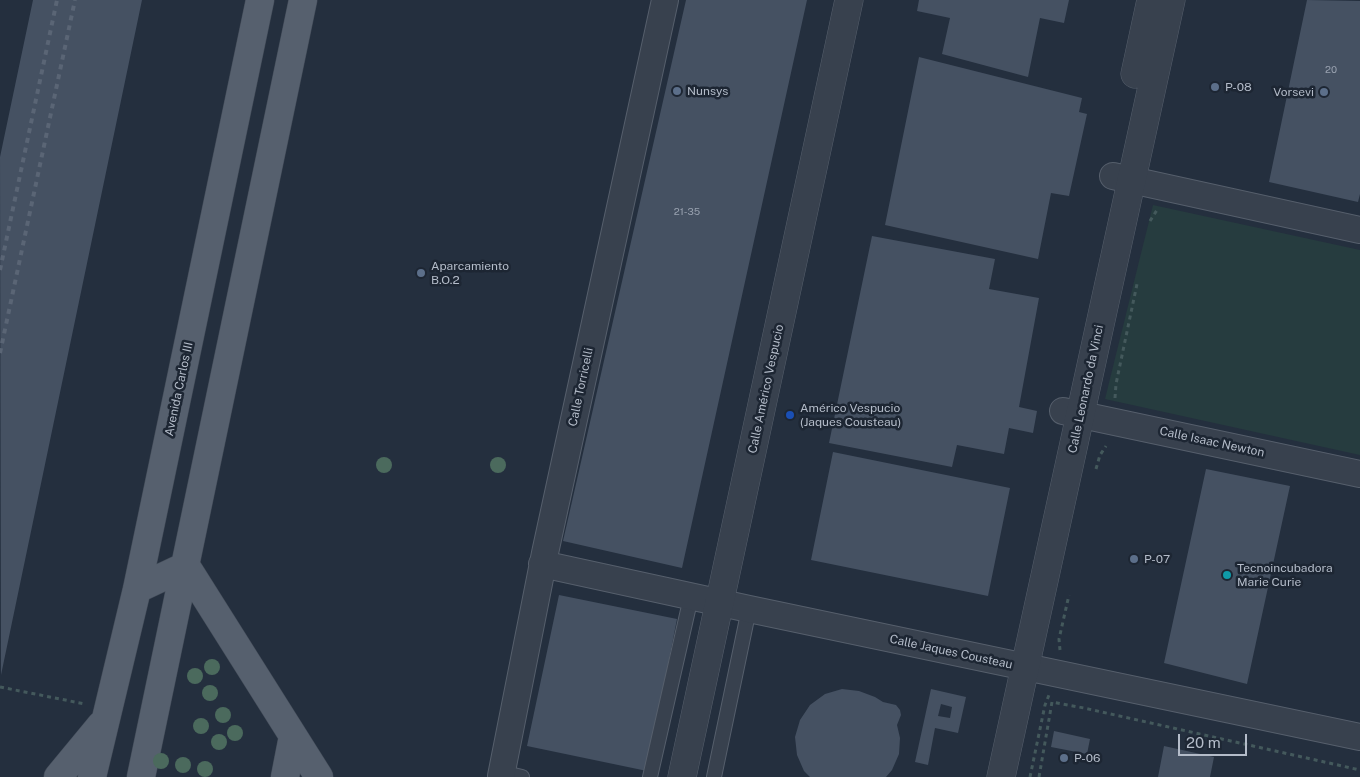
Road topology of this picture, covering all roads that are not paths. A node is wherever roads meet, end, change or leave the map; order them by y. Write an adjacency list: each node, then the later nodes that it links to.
1 (260, 0): 13 (main road, Avenida Carlos III)
2 (302, 0): 12 (main road)
3 (665, 0): 11 (street, Calle Torricelli)
4 (849, 0): 15 (street, Calle Américo Vespucio)
5 (1151, 0): 7 (street, Calle Leonardo da Vinci)
6 (1171, 0): 7 (street, Calle Leonardo da Vinci)
7 (1122, 178): 8 (street); 9 (street, Calle Leonardo da Vinci)
8 (1360, 230)
9 (1072, 412): 10 (street, Calle Isaac Newton); 17 (street, Calle Leonardo da Vinci)
10 (1360, 474)
11 (542, 564): 14 (street, Calle Jaques Cousteau); 21 (street, Calle Torricelli)
12 (186, 566): 13 (main road); 19 (main road); 24 (main road)
13 (137, 590): 18 (main road, Avenida Carlos III)
14 (691, 597): 15 (street, Calle Jaques Cousteau); 27 (lane)
15 (720, 602): 16 (street, Calle Jaques Cousteau); 28 (street, Calle Américo Vespucio)
16 (749, 609): 17 (street, Calle Jaques Cousteau); 29 (lane)
17 (1017, 666): 20 (street, Calle Jaques Cousteau); 30 (street, Calle Leonardo da Vinci); 31 (street, Calle Leonardo da Vinci)
18 (106, 714): 22 (main road); 23 (main road, Avenida Carlos III)
19 (293, 736): 25 (main road); 26 (main road)
20 (1360, 737)
21 (506, 775)
22 (58, 777)
23 (92, 777)
24 (141, 777)
25 (285, 777)
26 (319, 777)
27 (650, 777)
28 (682, 777)
29 (714, 777)
30 (985, 777)
31 (1001, 777)

